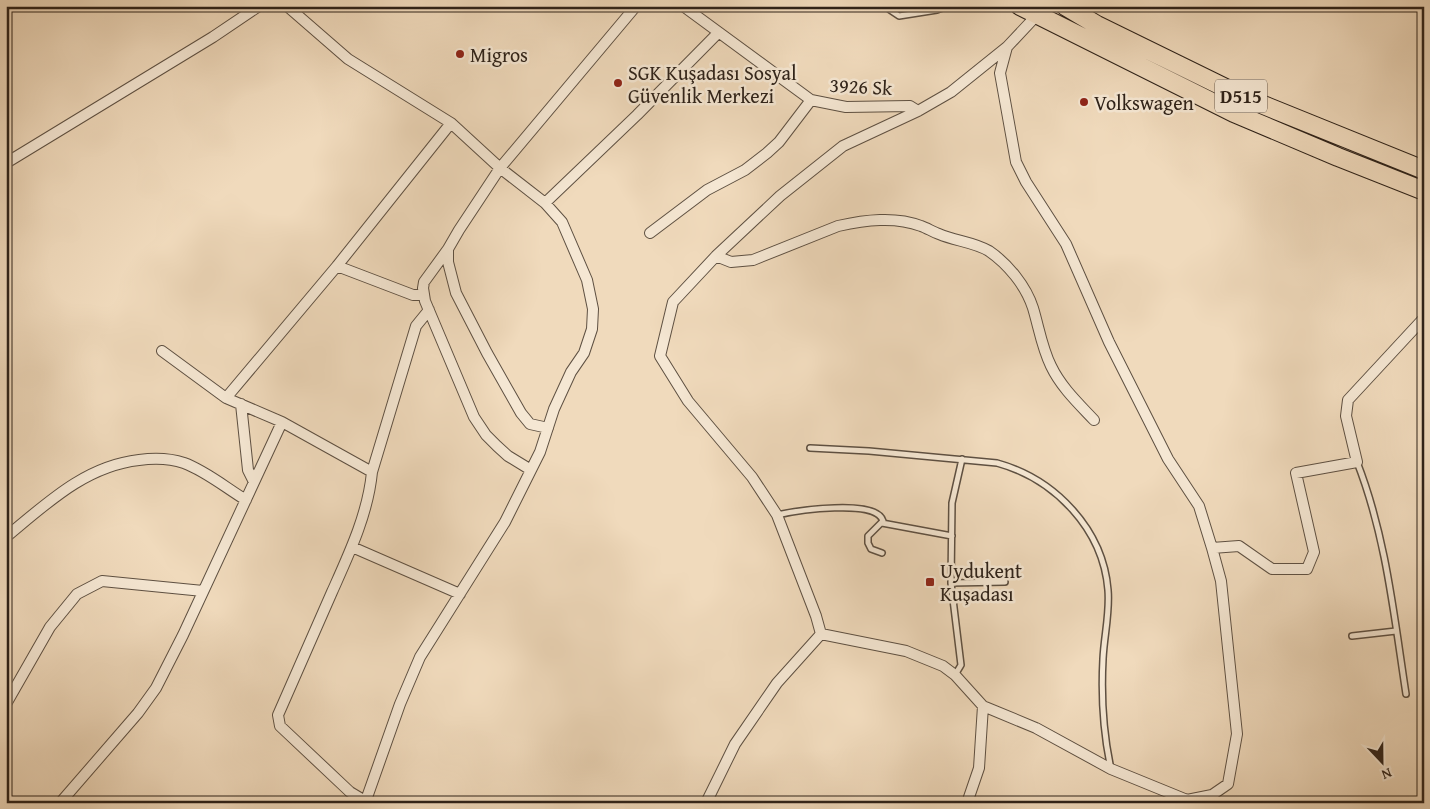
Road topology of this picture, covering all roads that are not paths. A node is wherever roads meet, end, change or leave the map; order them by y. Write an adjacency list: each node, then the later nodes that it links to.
1 (259, 6): 19 (street)
2 (287, 6): 18 (street)
3 (636, 6): 20 (street)
4 (683, 6): 14 (street, 3926 Sk)
5 (908, 6): 12 (lane)
6 (931, 6): 11 (lane)
7 (948, 6): 11 (lane)
8 (1020, 6): 13 (highway, D515)
9 (1065, 6): 21 (highway, D515)
10 (890, 10): 12 (lane)
11 (936, 10): 12 (lane)
12 (918, 13)
13 (1037, 14): 15 (street); 22 (highway, D515)
14 (718, 33): 16 (street, 3926 Sk); 23 (street)
15 (1007, 47): 17 (street); 49 (street)
16 (811, 100): 17 (street, 3926 Sk); 24 (street)
17 (918, 111): 26 (street)
18 (451, 123): 20 (street); 27 (street)
19 (6, 163)
20 (500, 168): 23 (street); 25 (street)
21 (1424, 170)
22 (1424, 191)
23 (545, 203): 36 (street)
24 (650, 233)
25 (448, 249): 28 (street); 36 (street)
26 (716, 256): 34 (street); 44 (street)
27 (337, 266): 28 (street); 32 (street)
28 (423, 295): 29 (street)
29 (429, 310): 40 (street); 41 (street)
30 (1424, 318): 39 (street)
31 (162, 351): 32 (street)
32 (226, 398): 33 (street)
33 (240, 404): 35 (street); 42 (street)
34 (1094, 420)
35 (282, 422): 41 (street); 42 (street)
36 (548, 428): 40 (street)
37 (810, 448): 38 (lane)
38 (962, 459): 46 (lane); 62 (lane)
39 (1357, 462): 49 (street); 55 (lane)
40 (531, 470): 54 (street)
41 (372, 472): 48 (street)
42 (254, 482): 43 (street)
43 (246, 500): 47 (street); 53 (street)
44 (777, 514): 45 (lane); 56 (street)
45 (882, 523): 46 (lane); 50 (lane)
46 (952, 536): 52 (lane)
47 (6, 537)
48 (352, 547): 54 (street); 64 (street)
49 (1212, 548): 62 (street)
50 (882, 553)
51 (1004, 582): 52 (lane)
52 (951, 583): 58 (lane)
53 (203, 591): 60 (street); 65 (street)
54 (460, 594): 64 (street)
55 (1396, 631): 57 (lane); 59 (lane)
56 (821, 634): 58 (street); 66 (street)
57 (1352, 636)
58 (955, 676): 61 (street)
59 (1406, 694)
60 (6, 704)
61 (983, 706): 62 (street); 63 (street)
62 (1112, 769)
63 (971, 800)
64 (365, 802)
65 (60, 803)
66 (706, 803)

